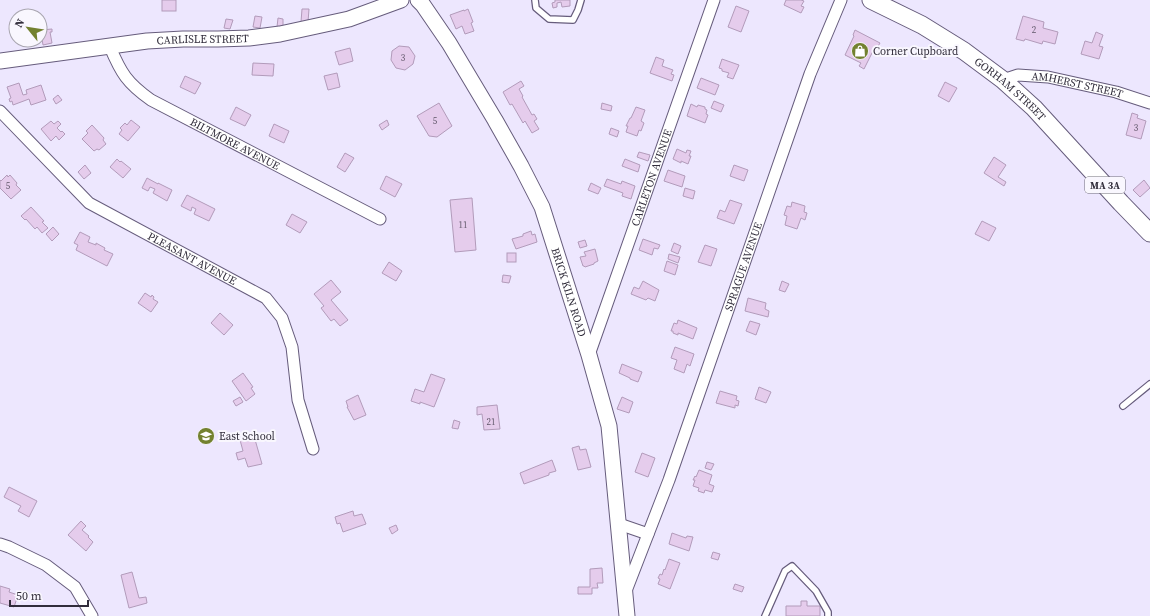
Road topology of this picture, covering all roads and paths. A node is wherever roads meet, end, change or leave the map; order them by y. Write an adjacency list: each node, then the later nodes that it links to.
1 (401, 0): 8 (street, CARLISLE STREET)
2 (418, 0): 15 (street, BRICK KILN ROAD)
3 (535, 0): 4 (lane)
4 (581, 0)
5 (714, 0): 15 (street, CARLETON AVENUE)
6 (841, 0): 20 (street, SPRAGUE AVENUE)
7 (871, 0): 10 (main road, GORHAM STREET / MA 3A)
8 (110, 47): 9 (street, CARLISLE STREET); 13 (street, BILTMORE AVENUE)
9 (0, 61)
10 (1003, 80): 11 (street, AMHERST STREET); 14 (main road, GORHAM STREET / MA 3A)
11 (1150, 103)
12 (0, 111): 18 (street, PLEASANT AVENUE)
13 (380, 220)
14 (1150, 233)
15 (589, 355): 19 (street, BRICK KILN ROAD)
16 (1150, 384): 17 (lane)
17 (1123, 406)
18 (313, 449)
19 (619, 524): 20 (street); 22 (street, BRICK KILN ROAD)
20 (648, 534): 22 (street, SPRAGUE AVENUE)
21 (0, 544): 23 (street)
22 (625, 593): 24 (street, BRICK KILN ROAD)
23 (92, 616)
24 (627, 616)
25 (765, 616): 26 (lane)
26 (828, 616)

